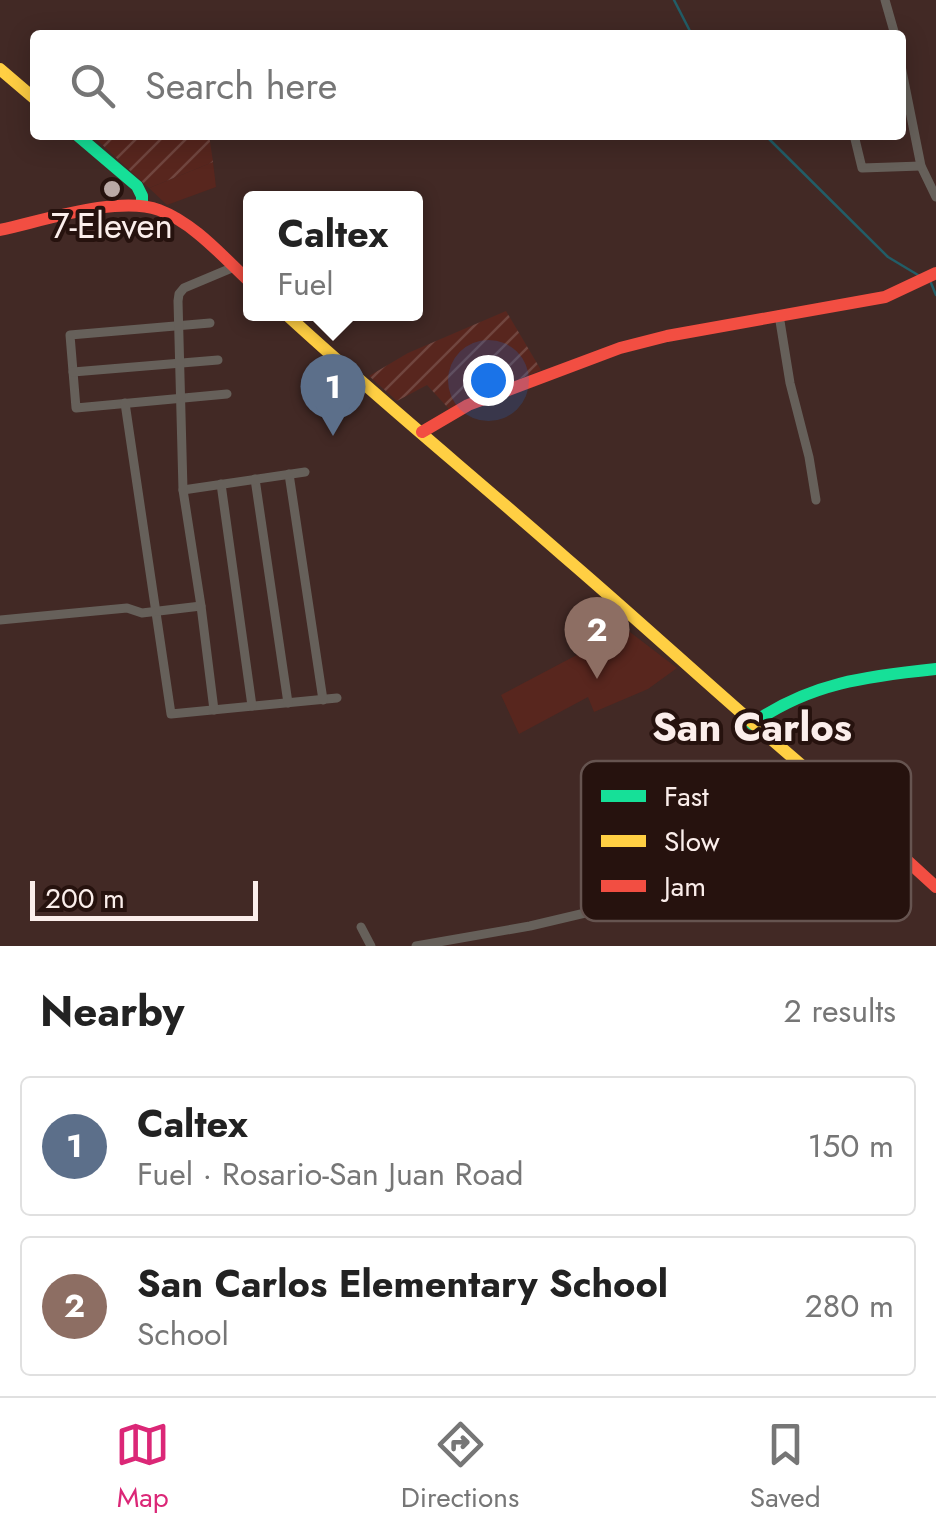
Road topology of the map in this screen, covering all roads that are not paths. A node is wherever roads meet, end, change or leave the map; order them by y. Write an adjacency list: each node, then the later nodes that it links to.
1 (885, 0): 2 (street)
2 (894, 30)
3 (0, 69): 5 (main road)
4 (906, 92): 8 (street)
5 (30, 95)
6 (83, 140): 10 (main road)
7 (855, 140): 8 (street)
8 (920, 166): 9 (street)
9 (936, 197)
10 (142, 206): 11 (main road); 12 (main road)
11 (0, 230)
12 (234, 268): 14 (main road); 18 (street)
13 (936, 273): 15 (main road)
14 (243, 276)
15 (779, 315): 25 (main road); 31 (street)
16 (294, 321): 25 (main road)
17 (210, 323): 18 (street)
18 (179, 326): 20 (street); 21 (street)
19 (218, 360): 20 (street)
20 (180, 363): 21 (street); 23 (street)
21 (73, 372): 24 (street)
22 (227, 394): 23 (street)
23 (180, 398): 24 (street); 30 (street)
24 (124, 404): 33 (street)
25 (422, 432): 41 (main road)
26 (305, 472): 27 (street)
27 (289, 474): 28 (street); 37 (street)
28 (254, 479): 29 (street); 38 (street)
29 (222, 484): 30 (street); 39 (street)
30 (182, 490): 32 (street)
31 (816, 500)
32 (201, 606): 33 (street); 40 (street)
33 (156, 612): 34 (street); 40 (street)
34 (0, 620)
35 (936, 669): 41 (main road)
36 (338, 698): 37 (street)
37 (323, 700): 38 (street)
38 (288, 703): 39 (street)
39 (252, 706): 40 (street)
40 (214, 710)
41 (752, 724): 42 (main road)
42 (797, 761)
43 (911, 864): 44 (main road)
44 (936, 887)
45 (581, 914): 48 (street)
46 (361, 928): 47 (street)
47 (371, 946)
48 (416, 946)

